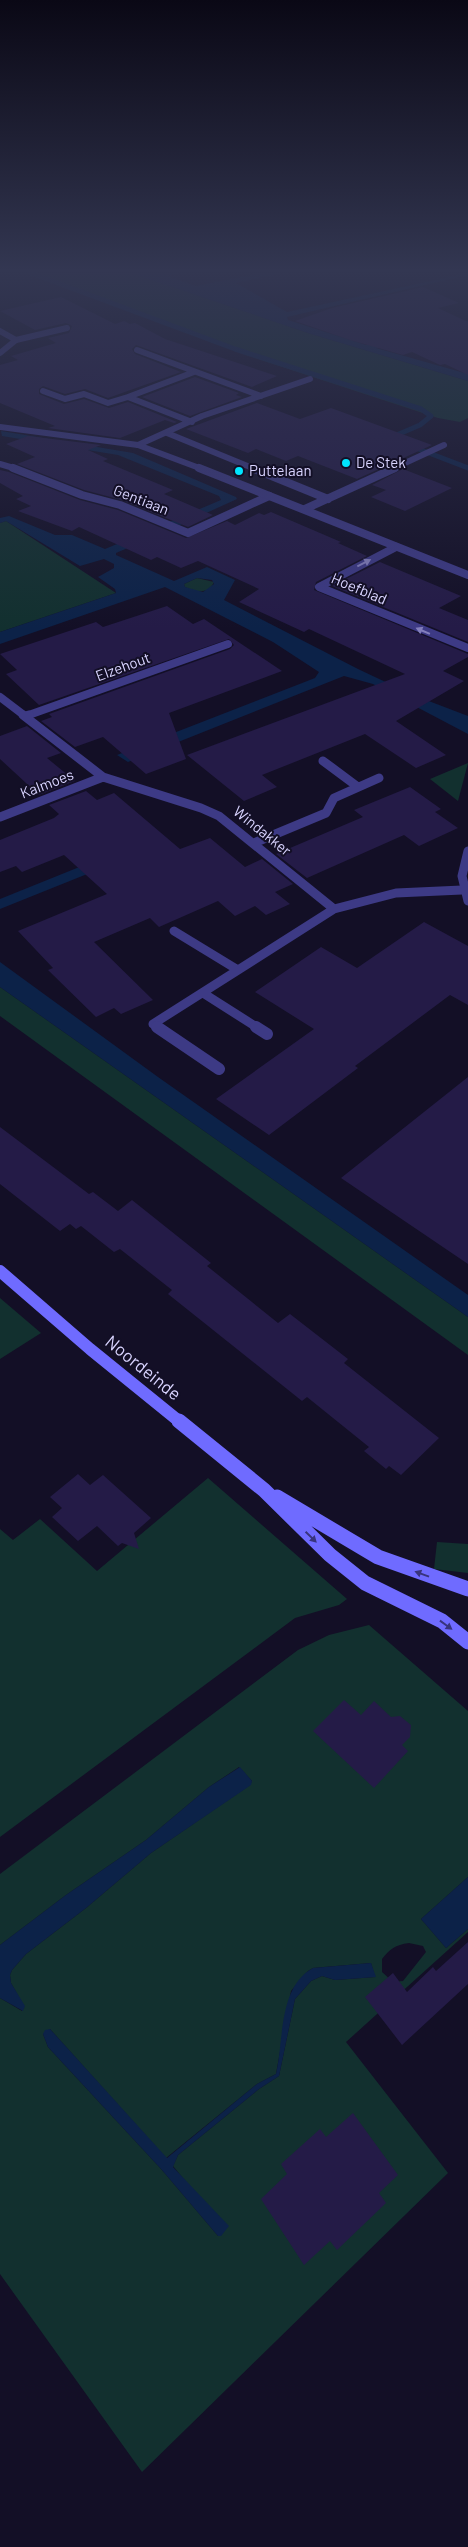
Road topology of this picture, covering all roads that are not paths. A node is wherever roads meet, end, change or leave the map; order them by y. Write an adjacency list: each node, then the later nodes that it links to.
1 (45, 392): 6 (street)
2 (142, 392): 6 (street)
3 (250, 392): 5 (street)
4 (274, 392): 5 (street)
5 (262, 396): 7 (street)
6 (128, 397): 7 (street)
7 (192, 422): 9 (street)
8 (0, 427): 10 (street)
9 (167, 433): 10 (street); 14 (street)
10 (138, 445): 13 (street)
11 (444, 445): 14 (street)
12 (0, 464): 13 (street, Gentiaan)
13 (269, 496): 15 (street)
14 (328, 499): 15 (street)
15 (305, 509): 16 (street)
16 (396, 546): 17 (street); 19 (street, Hoefblad, one-way to 16)
17 (468, 575)
18 (228, 644): 21 (street, Elzehout)
19 (468, 648)
20 (0, 697): 21 (street, Windakker)
21 (26, 716): 23 (street, Windakker)
22 (323, 761): 25 (street)
23 (103, 777): 26 (street, Kalmoes); 27 (street, Windakker)
24 (379, 778): 25 (street)
25 (358, 787): 27 (street)
26 (0, 817)
27 (254, 843): 31 (street, Windakker)
28 (468, 851): 29 (street)
29 (462, 890): 30 (street); 31 (street)
30 (468, 901)
31 (334, 909): 33 (street)
32 (174, 931): 33 (street)
33 (238, 970): 34 (street)
34 (203, 993): 35 (street); 36 (street)
35 (267, 1034)
36 (219, 1070)
37 (0, 1271): 38 (main road, Noordeinde)
38 (264, 1490): 39 (main road, Noordeinde, one-way to 38); 40 (main road, Noordeinde, one-way to 40)
39 (468, 1589)
40 (468, 1642)

